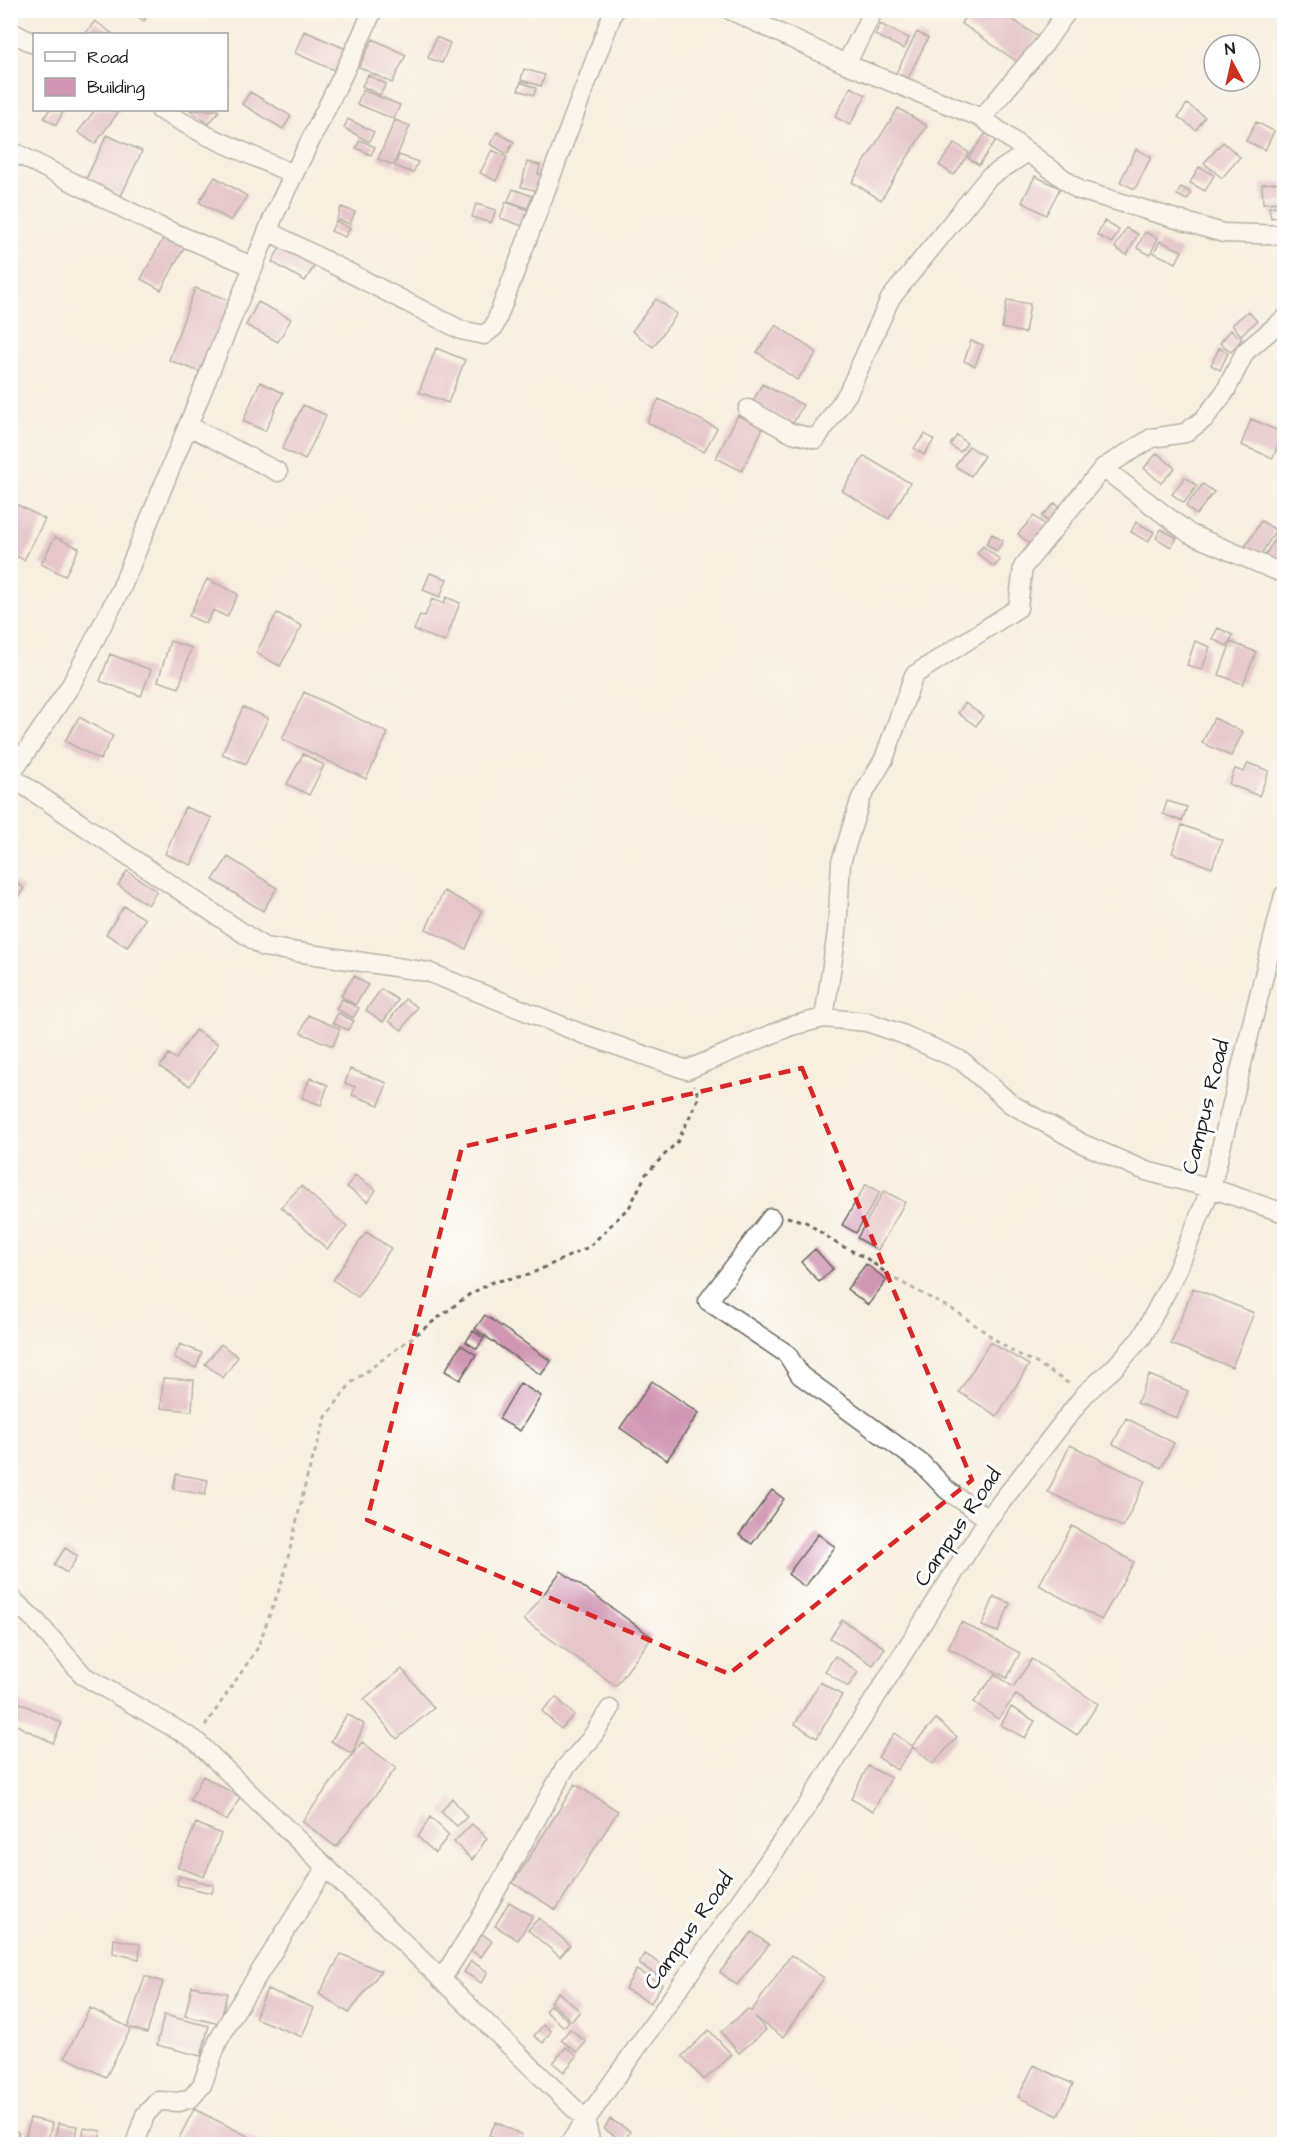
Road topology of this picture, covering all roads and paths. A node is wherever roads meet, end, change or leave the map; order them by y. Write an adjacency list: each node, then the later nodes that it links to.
1 (373, 10): 13 (street)
2 (614, 10): 14 (street)
3 (730, 10): 8 (street)
4 (874, 10): 8 (street)
5 (1068, 10): 10 (street)
6 (10, 31): 7 (street)
7 (33, 43)
8 (846, 64): 10 (street)
9 (162, 111): 13 (street)
10 (982, 118): 12 (street)
11 (10, 150): 16 (street)
12 (1028, 152): 15 (street); 18 (street)
13 (293, 174): 14 (street)
14 (268, 231): 16 (street)
15 (1284, 235)
16 (254, 267): 19 (street)
17 (1284, 319): 20 (street)
18 (748, 410)
19 (189, 426): 21 (street); 23 (street)
20 (1103, 468): 22 (street); 26 (street)
21 (278, 472)
22 (1284, 574)
23 (10, 776): 27 (street)
24 (1284, 895): 25 (street, Campus Road)
25 (1281, 923): 28 (street, Campus Road)
26 (824, 1018): 27 (street); 28 (street)
27 (687, 1070): 35 (path)
28 (1211, 1188): 29 (street); 31 (street, Campus Road)
29 (1284, 1213)
30 (771, 1218): 31 (path); 32 (street)
31 (1085, 1394): 32 (street, Campus Road)
32 (988, 1519): 38 (street, Campus Road)
33 (10, 1598): 35 (street)
34 (610, 1709): 37 (street)
35 (195, 1740): 36 (street)
36 (326, 1867): 37 (street); 39 (street)
37 (441, 1980): 38 (street)
38 (585, 2119): 40 (street, Campus Road); 41 (street)
39 (135, 2145)
40 (569, 2145)
41 (591, 2145)

